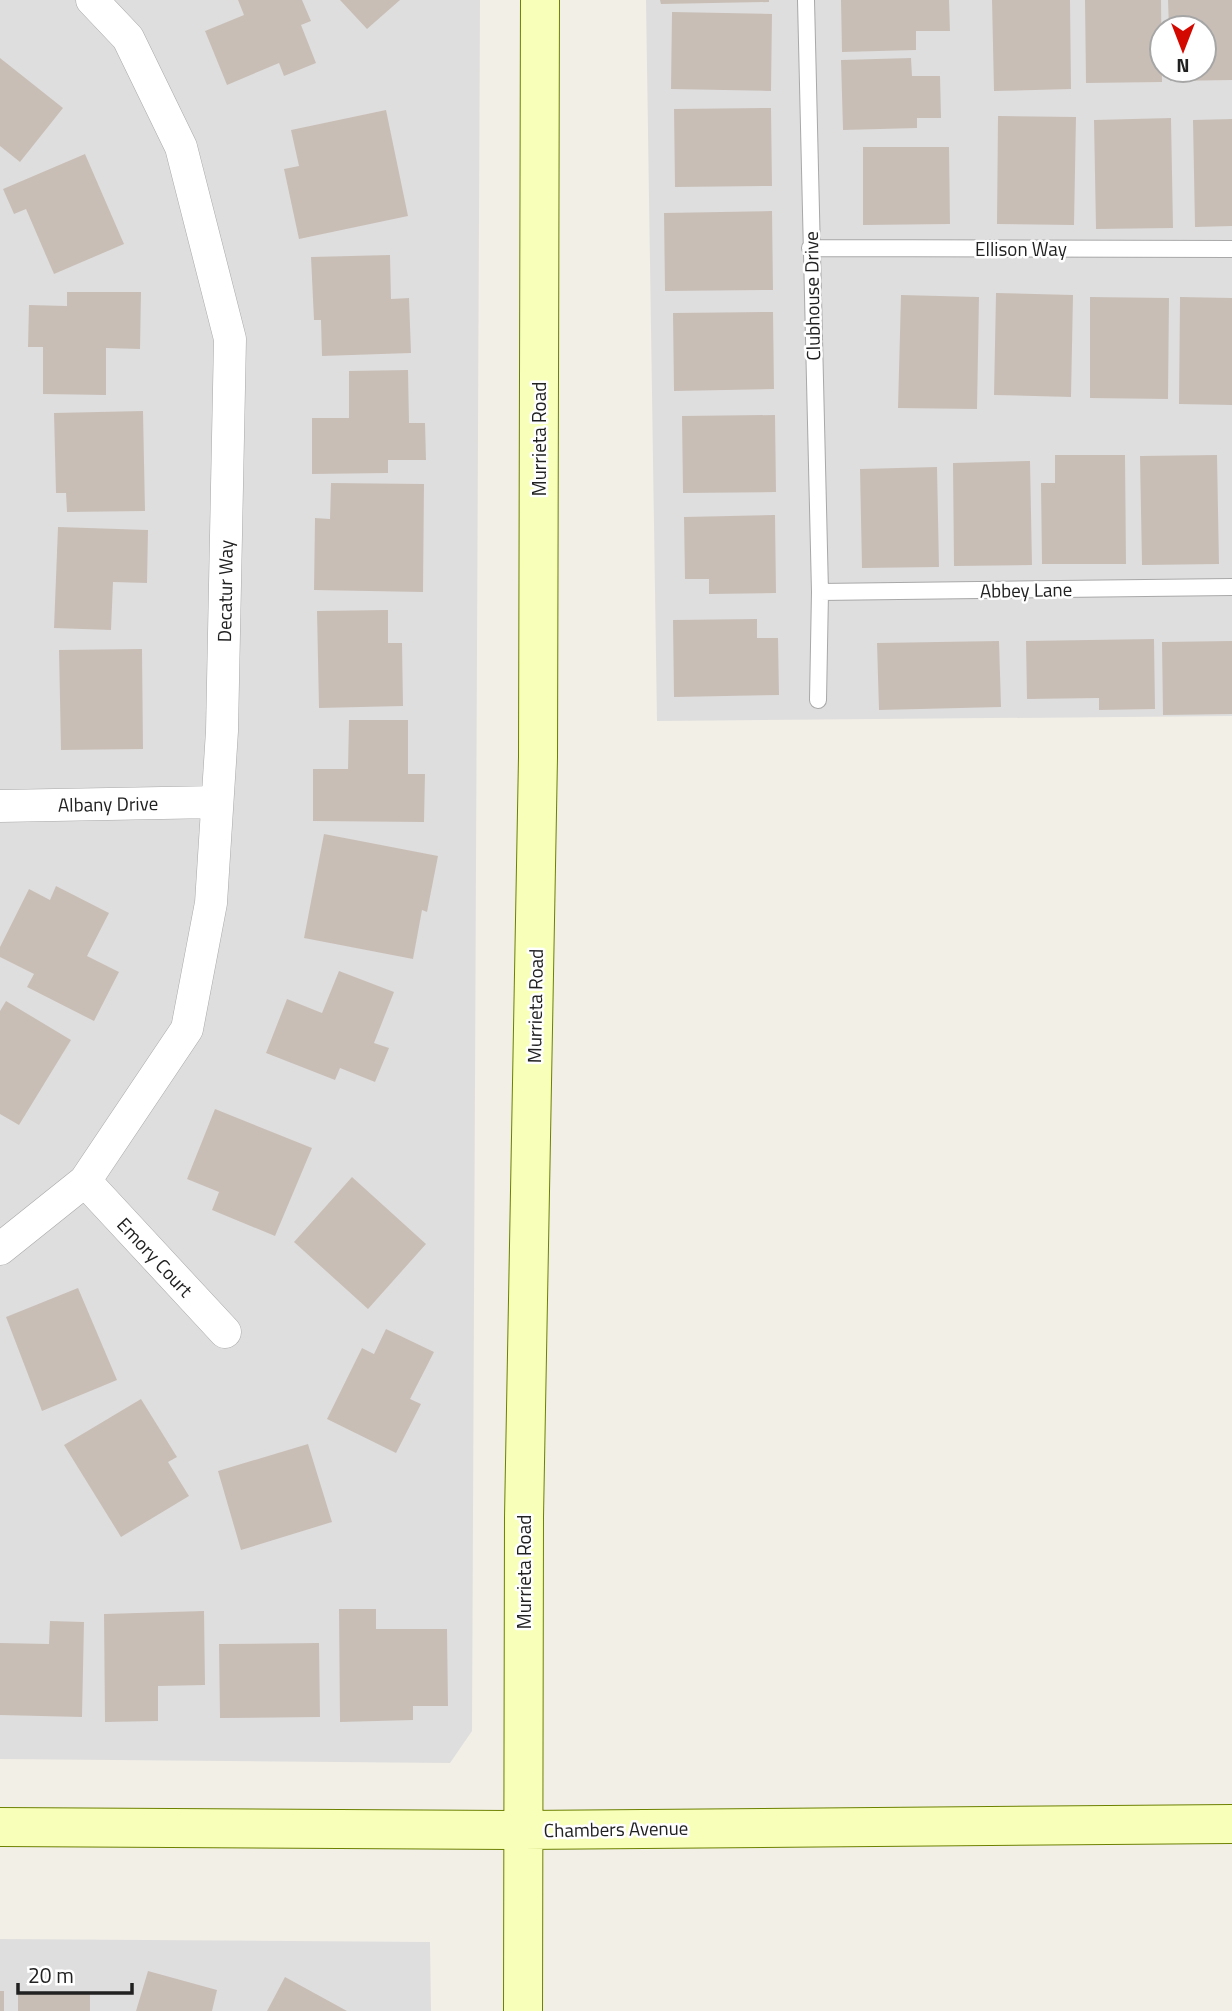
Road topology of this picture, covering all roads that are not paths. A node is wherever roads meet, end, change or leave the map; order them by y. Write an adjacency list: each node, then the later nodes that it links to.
1 (92, 0): 9 (street, Decatur Way)
2 (540, 0): 16 (main road, Murrieta Road)
3 (806, 0): 4 (lane, Clubhouse Drive)
4 (810, 248): 5 (lane, Ellison Way); 7 (lane, Clubhouse Drive)
5 (1232, 249)
6 (1232, 587): 7 (lane, Abbey Lane)
7 (820, 592): 8 (lane, Clubhouse Drive)
8 (818, 700)
9 (216, 802): 10 (street, Albany Drive); 11 (street, Decatur Way)
10 (0, 806)
11 (85, 1181): 12 (street, Decatur Way); 13 (street, Emory Court)
12 (0, 1249)
13 (225, 1332)
14 (1232, 1824): 16 (main road, Chambers Avenue)
15 (0, 1827): 16 (main road, Chambers Avenue)
16 (524, 1830): 17 (main road, Murrieta Road)
17 (523, 2011)

